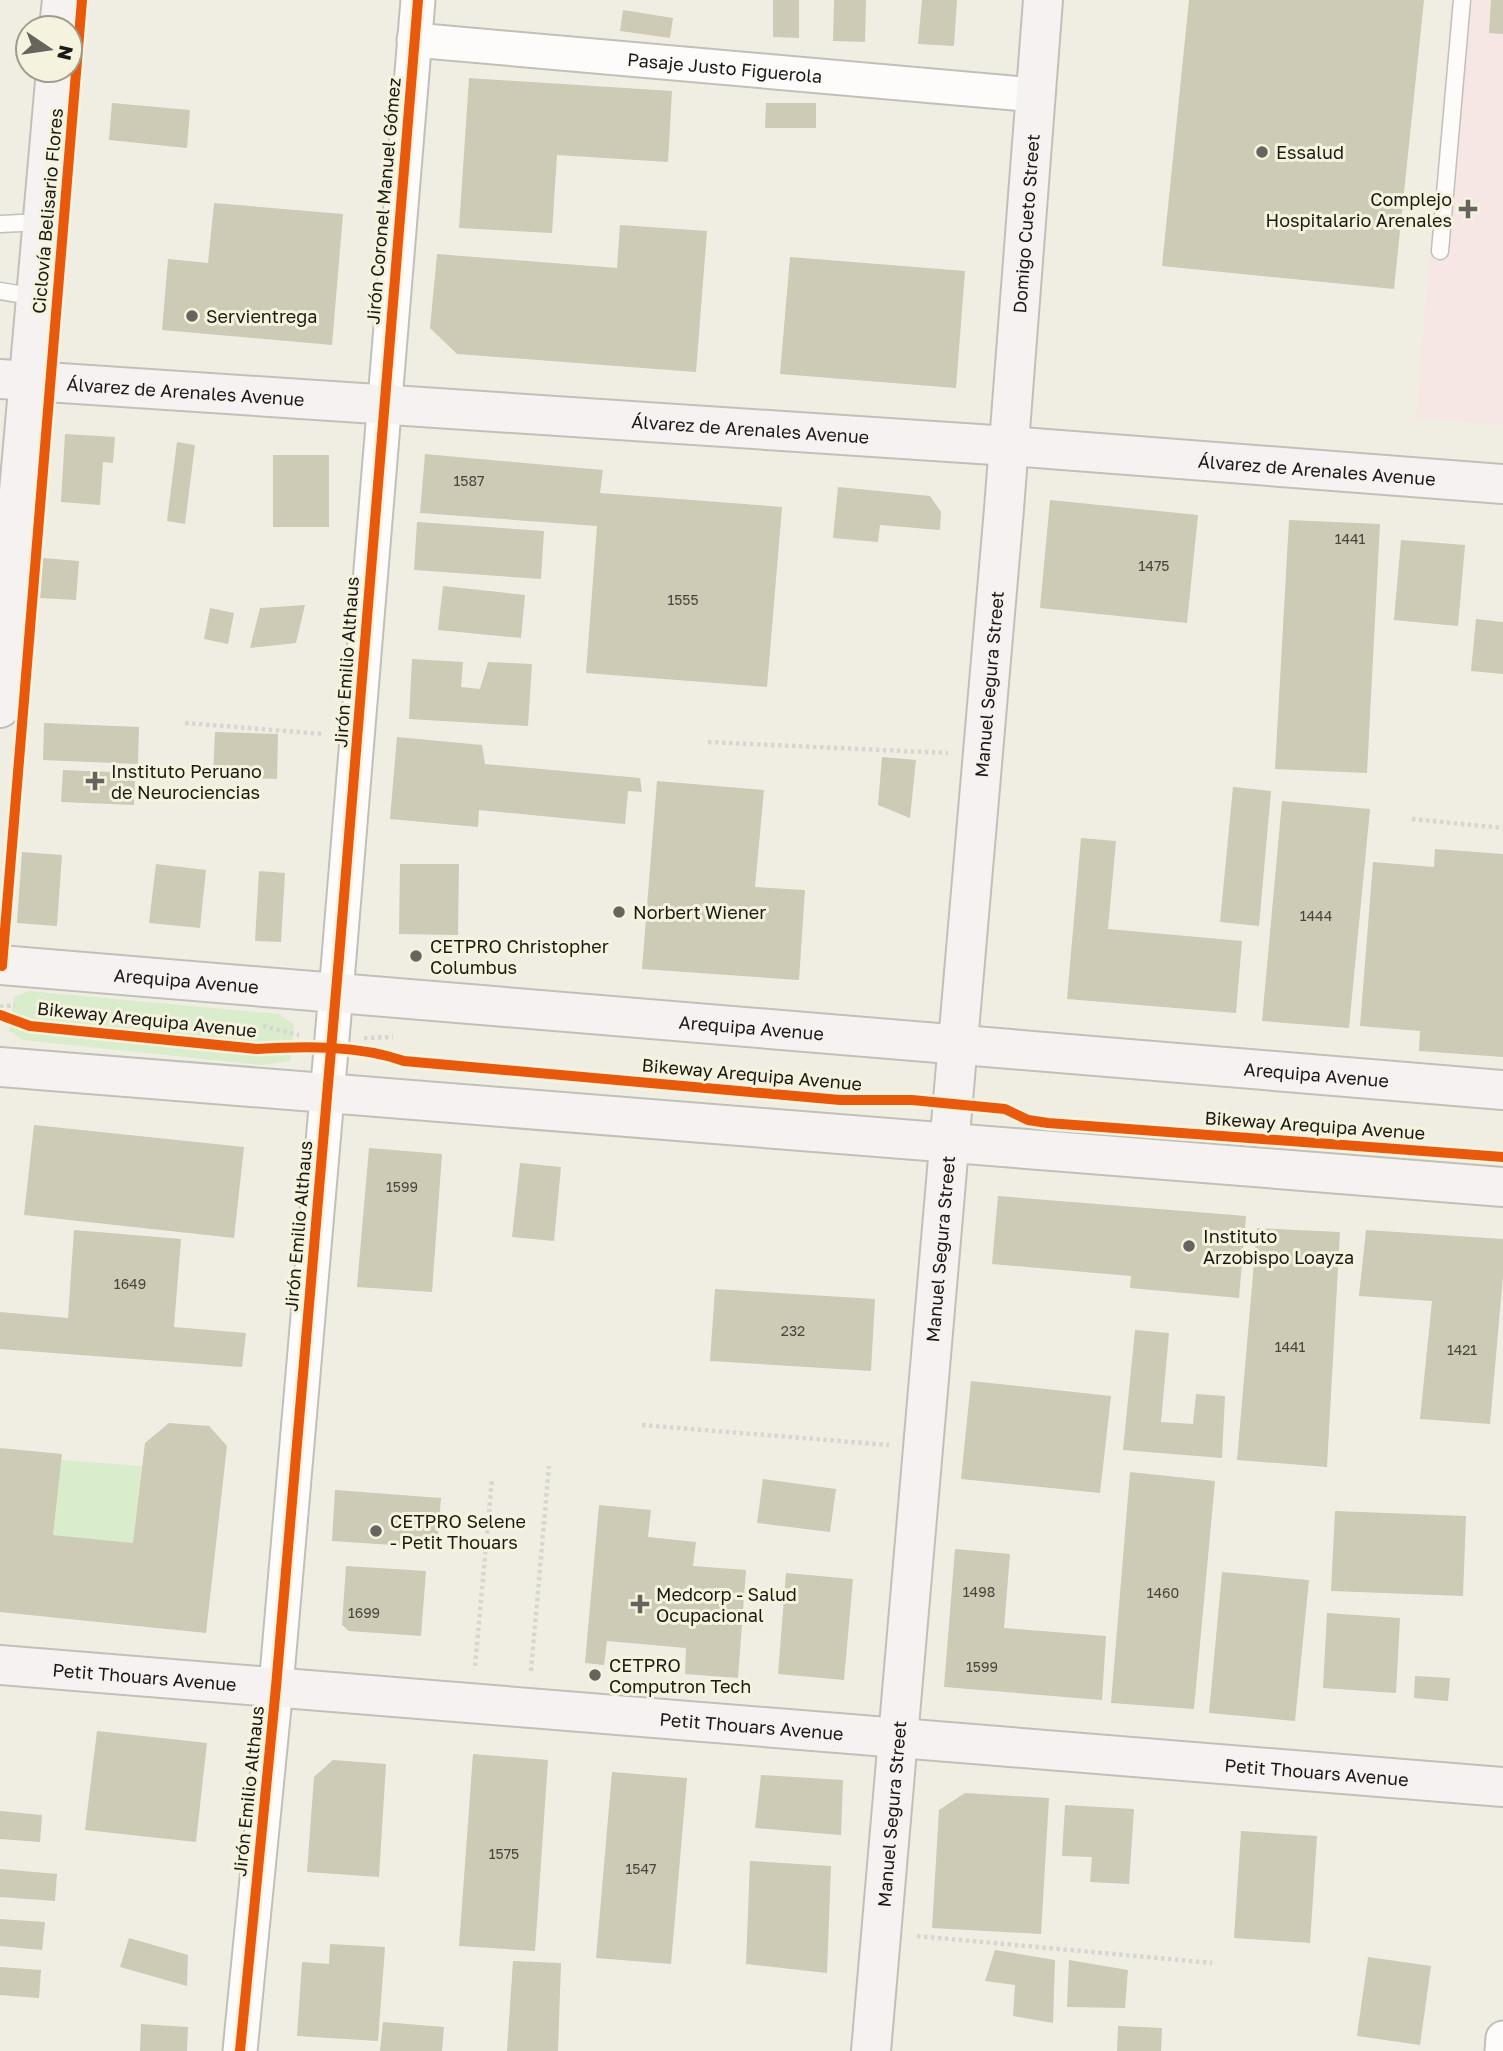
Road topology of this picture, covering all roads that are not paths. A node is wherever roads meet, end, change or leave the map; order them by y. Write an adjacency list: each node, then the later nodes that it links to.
1 (418, 0): 4 (street, Jirón Coronel Manuel Gómez)
2 (1043, 0): 6 (main road, Domigo Cueto Street)
3 (1462, 0): 9 (lane)
4 (414, 40): 6 (street, Pasaje Justo Figuerola); 12 (street, Jirón Coronel Manuel Gómez)
5 (55, 84): 7 (main road)
6 (1035, 96): 13 (main road, Domigo Cueto Street)
7 (42, 222): 8 (lane); 10 (main road)
8 (0, 224)
9 (1440, 251)
10 (18, 294): 11 (main road)
11 (14, 381): 12 (main road, Álvarez de Arenales Avenue); 15 (main road)
12 (383, 404): 13 (main road, Álvarez de Arenales Avenue); 17 (street, Jirón Emilio Althaus)
13 (1009, 446): 14 (main road, Álvarez de Arenales Avenue); 18 (main road, Manuel Segura Street)
14 (1503, 484)
15 (0, 708)
16 (0, 965): 17 (main road, Arequipa Avenue)
17 (336, 993): 18 (main road, Arequipa Avenue); 21 (street, Jirón Emilio Althaus)
18 (958, 1045): 20 (main road, Arequipa Avenue); 22 (main road, Manuel Segura Street)
19 (0, 1067): 21 (main road)
20 (1503, 1090)
21 (327, 1093): 22 (main road); 25 (street, Jirón Emilio Althaus)
22 (949, 1143): 23 (main road); 26 (main road, Manuel Segura Street)
23 (1503, 1187)
24 (0, 1665): 25 (main road, Petit Thouars Avenue)
25 (275, 1688): 26 (main road, Petit Thouars Avenue); 29 (street, Jirón Emilio Althaus)
26 (899, 1739): 27 (main road, Petit Thouars Avenue); 30 (main road, Manuel Segura Street)
27 (1503, 1787)
28 (1503, 2038): 31 (street)
29 (240, 2051)
30 (871, 2051)
31 (1502, 2051)

